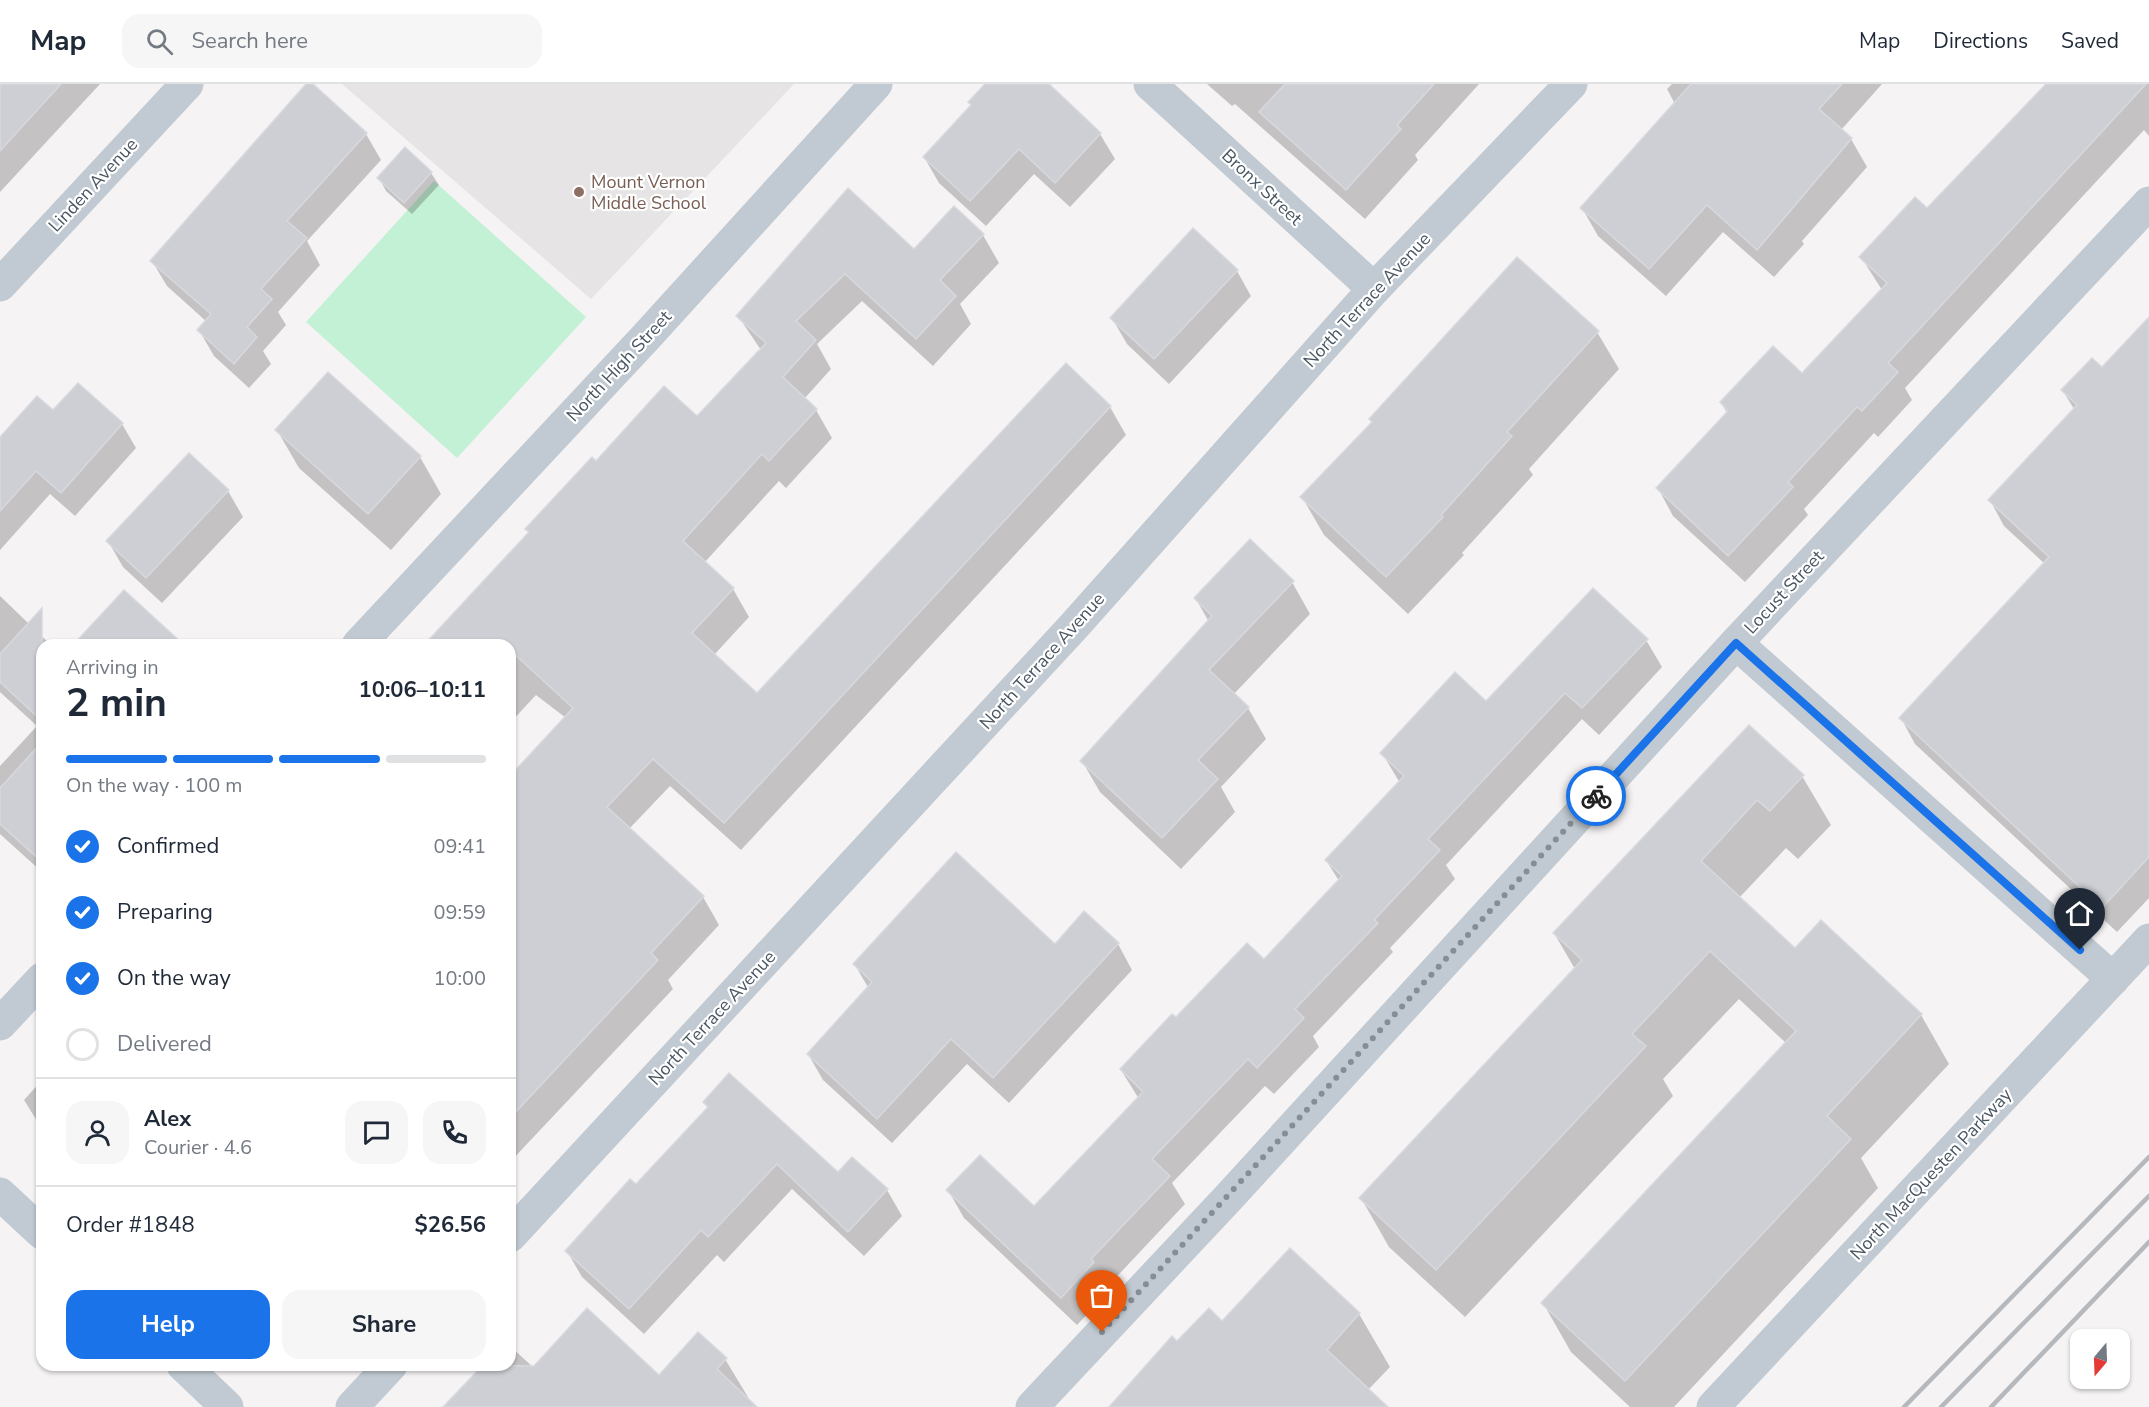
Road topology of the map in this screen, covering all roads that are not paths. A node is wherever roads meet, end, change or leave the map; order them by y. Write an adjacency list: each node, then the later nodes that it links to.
1 (187, 84): 6 (street, Linden Avenue)
2 (876, 84): 8 (street, North High Street)
3 (1150, 84): 7 (street, Bronx Street)
4 (1571, 84): 7 (street, North Terrace Avenue)
5 (2149, 203): 9 (street, Locust Street)
6 (0, 285)
7 (1374, 290): 16 (street, North Terrace Avenue)
8 (364, 639)
9 (1736, 643): 11 (street); 21 (street, Locust Street)
10 (2149, 940): 11 (street, North MacQuesten Parkway)
11 (2113, 979): 22 (street, North MacQuesten Parkway)
12 (36, 985): 13 (street)
13 (0, 1024)
14 (0, 1194): 15 (street)
15 (36, 1227)
16 (516, 1230)
17 (189, 1371): 19 (street)
18 (385, 1371): 20 (street)
19 (227, 1407)
20 (352, 1407)
21 (1032, 1407)
22 (1713, 1407)

